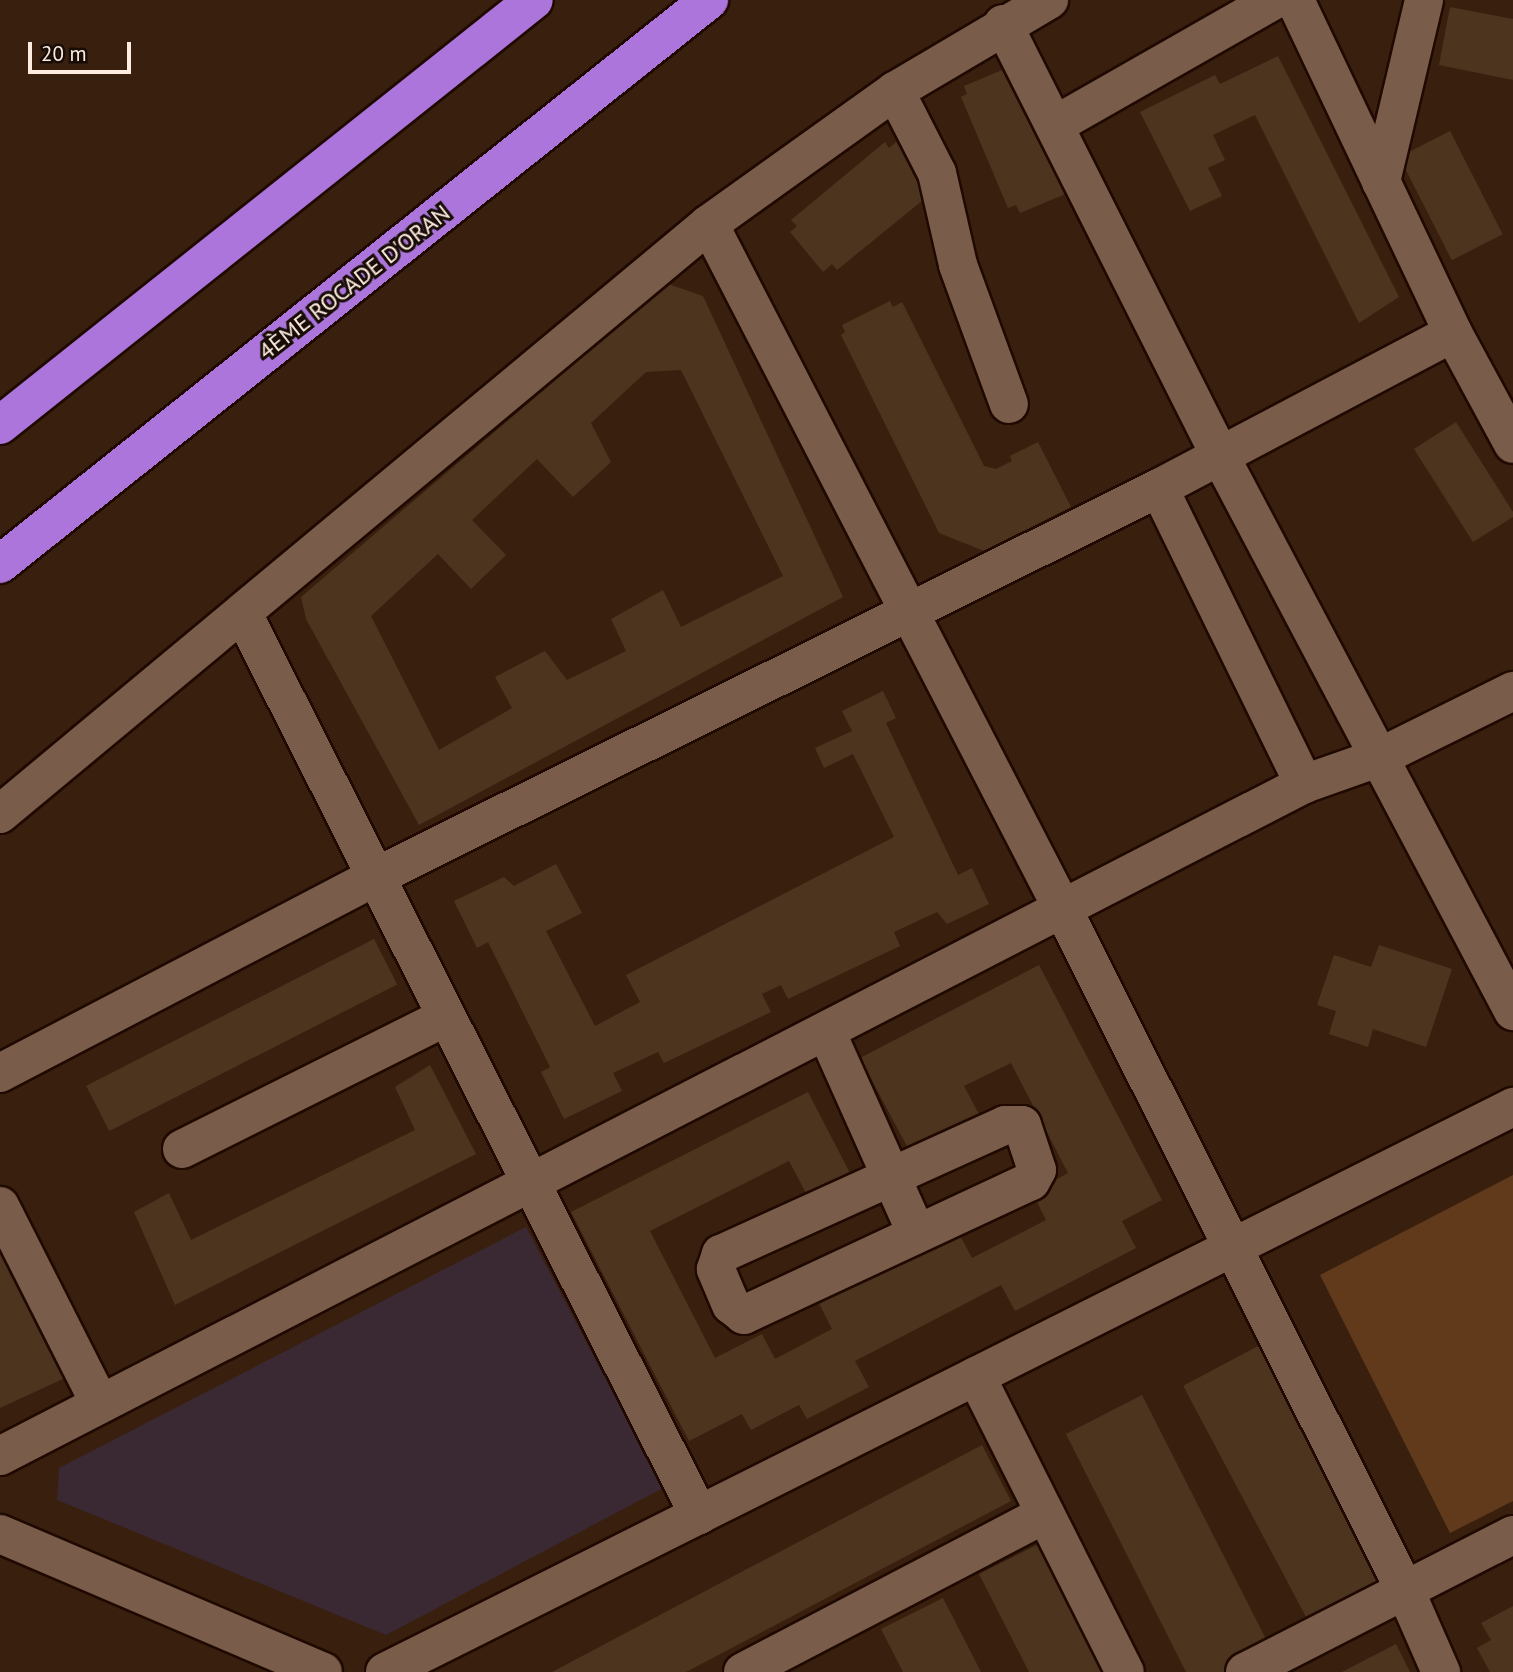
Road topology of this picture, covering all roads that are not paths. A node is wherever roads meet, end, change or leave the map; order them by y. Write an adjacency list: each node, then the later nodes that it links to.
1 (527, 0): 9 (highway)
2 (534, 0): 9 (highway)
3 (709, 0): 20 (highway, 4ÈME ROCADE D'ORAN)
4 (1049, 0): 8 (street)
5 (1274, 0): 11 (street)
6 (1295, 0): 12 (street)
7 (1424, 0): 12 (street)
8 (1003, 24): 10 (street); 11 (street)
9 (498, 30): 16 (highway)
10 (895, 91): 13 (street); 15 (street)
11 (1055, 125): 18 (street)
12 (1381, 182): 14 (street)
13 (709, 224): 21 (street); 22 (street)
14 (1453, 333): 17 (street); 18 (street)
15 (1009, 404)
16 (0, 425)
17 (1513, 444)
18 (1219, 454): 19 (street); 24 (street)
19 (1159, 488): 21 (street); 25 (street)
20 (0, 564)
21 (910, 611): 27 (street); 28 (street)
22 (243, 614): 26 (street); 27 (street)
23 (1513, 691): 24 (street)
24 (1378, 758): 25 (street); 29 (street)
25 (1304, 784): 28 (street)
26 (0, 814)
27 (377, 876): 30 (street); 32 (street)
28 (1063, 909): 31 (street); 39 (street)
29 (1513, 1011)
30 (446, 1017): 34 (street); 36 (street)
31 (826, 1031): 35 (street); 36 (street)
32 (0, 1073)
33 (1513, 1107): 39 (street)
34 (182, 1149)
35 (891, 1176): 38 (street); 38 (street); 38 (street)
36 (528, 1183): 41 (street); 44 (street)
37 (1, 1212): 41 (street)
38 (917, 1234)
39 (1233, 1247): 40 (street); 47 (street)
40 (976, 1376): 43 (street); 44 (street)
41 (100, 1404): 42 (street)
42 (0, 1456)
43 (1045, 1514): 50 (street); 51 (street)
44 (699, 1516): 49 (street)
45 (0, 1534): 48 (street)
46 (1513, 1535): 47 (street)
47 (1405, 1590): 52 (street); 53 (street)
48 (323, 1672)
49 (385, 1672)
50 (743, 1672)
51 (1125, 1672)
52 (1245, 1672)
53 (1441, 1672)

